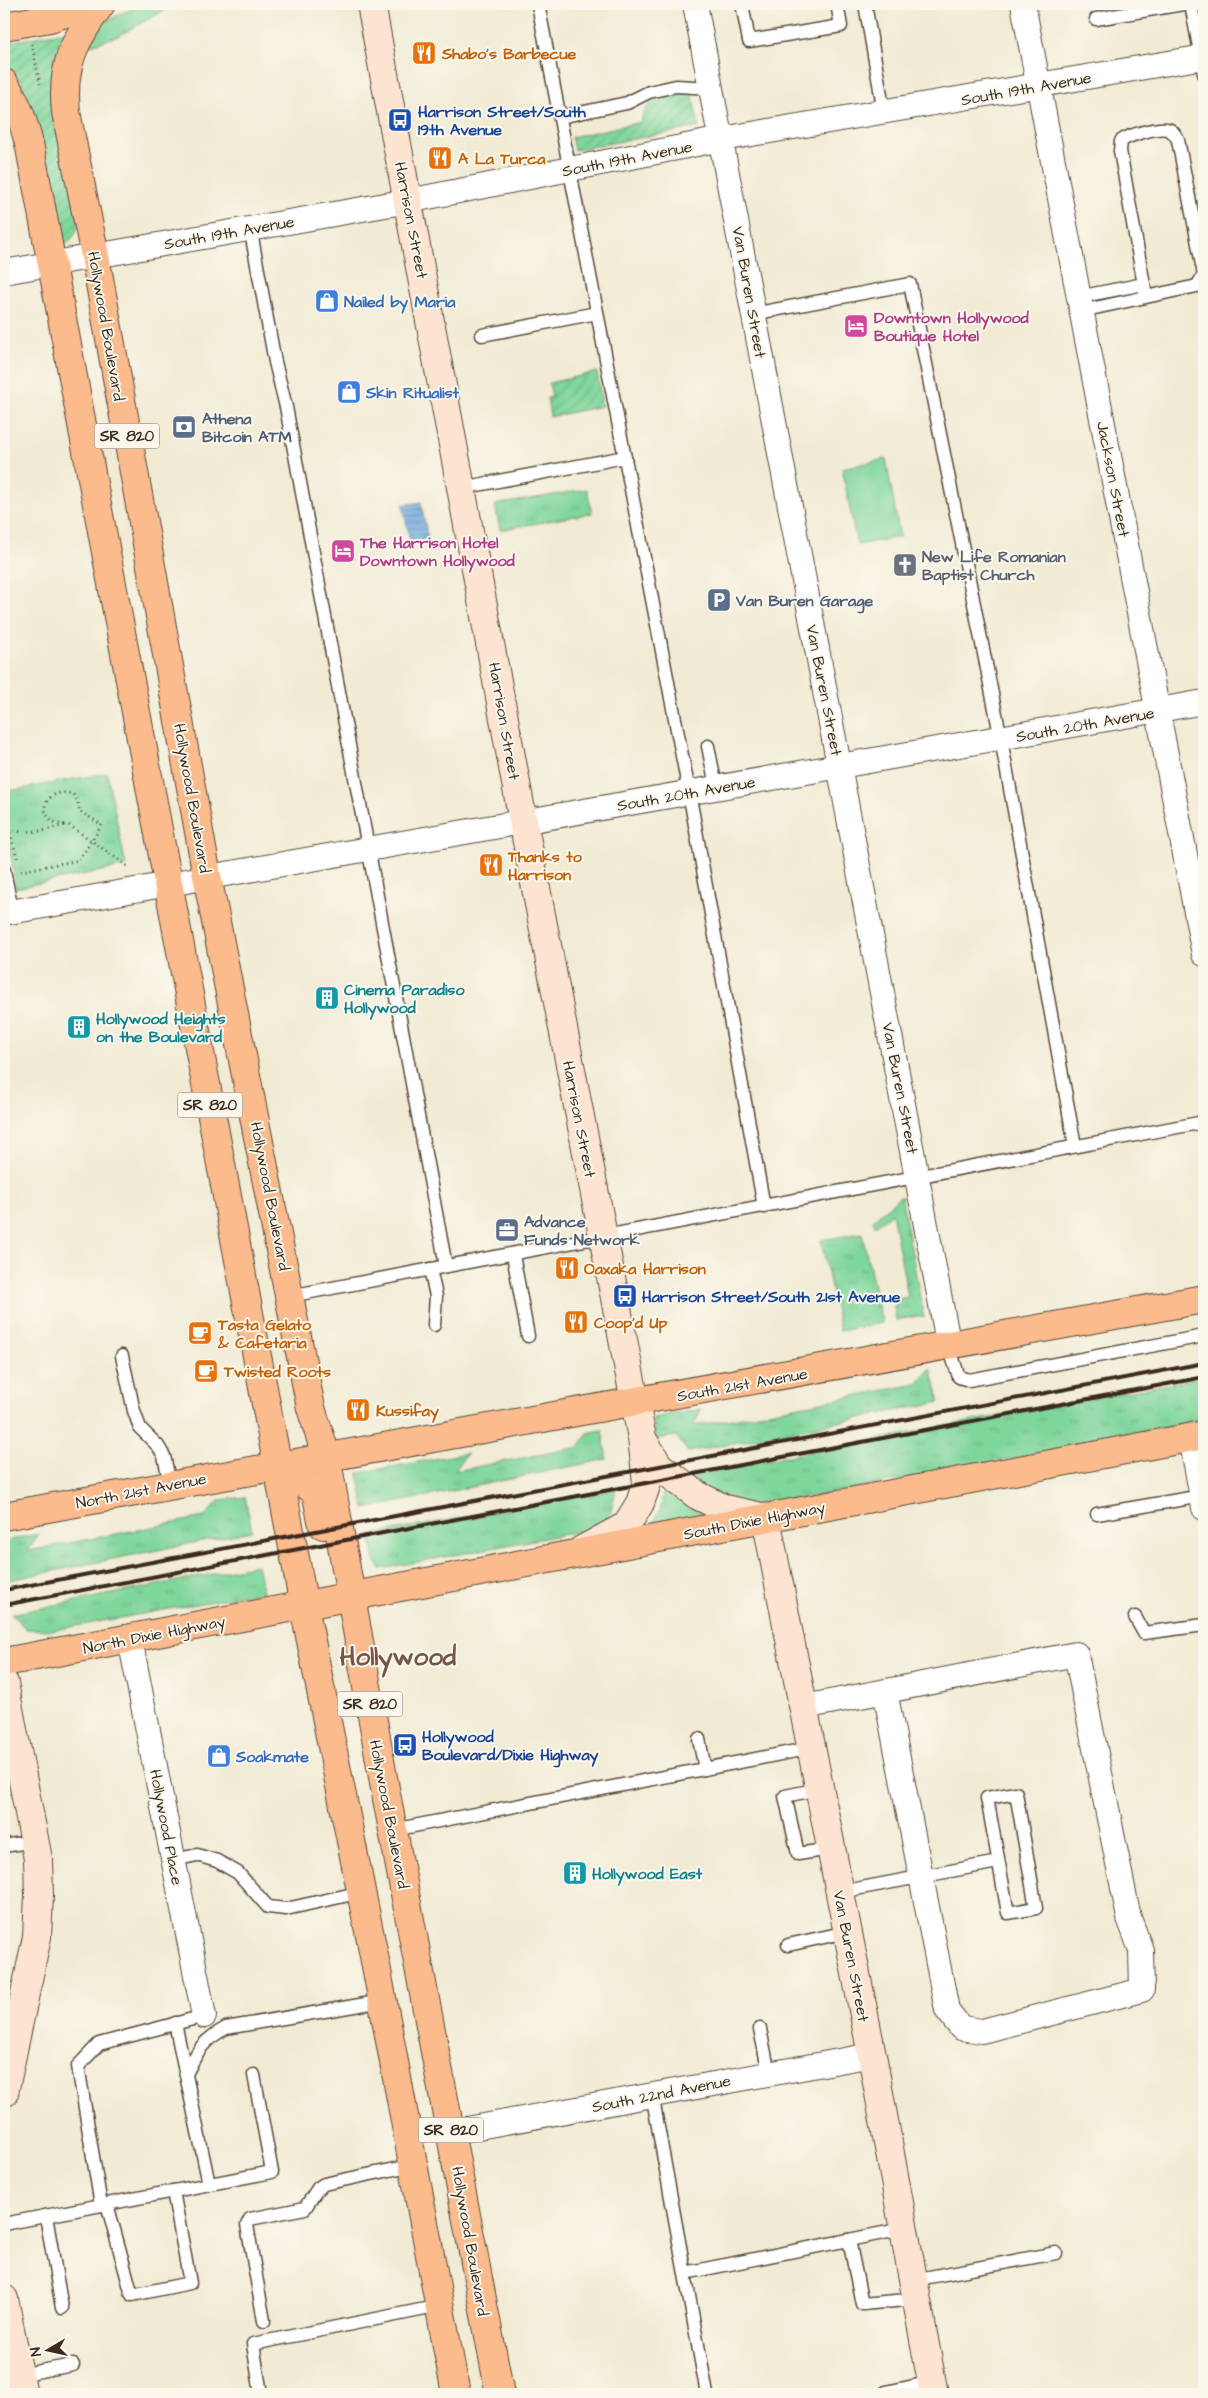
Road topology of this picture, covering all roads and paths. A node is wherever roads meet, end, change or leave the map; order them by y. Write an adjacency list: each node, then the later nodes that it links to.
1 (94, 4): 13 (main road)
2 (101, 4): 26 (main road, Hollywood Boulevard / SR 820)
3 (371, 4): 24 (main road, Harrison Street)
4 (538, 4): 21 (lane)
5 (695, 4): 18 (street, Van Buren Street)
6 (742, 4): 7 (lane)
7 (837, 4)
8 (865, 4): 20 (lane)
9 (1023, 4): 17 (street, Jackson Street)
10 (1183, 4): 12 (lane)
11 (1191, 4): 15 (lane)
12 (1096, 19)
13 (4, 26)
14 (31, 38): 19 (path)
15 (1203, 63): 17 (street, South 19th Avenue)
16 (4, 83): 27 (main road, SR 820)
17 (1039, 86): 20 (street, South 19th Avenue); 30 (street, Jackson Street)
18 (712, 88): 21 (lane); 22 (street, Van Buren Street)
19 (41, 89)
20 (884, 112): 22 (street, South 19th Avenue)
21 (560, 117): 23 (lane)
22 (722, 139): 23 (street, South 19th Avenue); 32 (street, Van Buren Street)
23 (570, 169): 24 (street, South 19th Avenue); 31 (lane)
24 (408, 201): 25 (street, South 19th Avenue); 35 (main road, Harrison Street)
25 (250, 227): 26 (street, South 19th Avenue); 48 (lane)
26 (95, 256): 27 (street, South 19th Avenue); 51 (main road, Hollywood Boulevard / SR 820)
27 (50, 264): 28 (street, South 19th Avenue); 52 (main road, SR 820)
28 (4, 272)
29 (1145, 290): 29 (lane); 30 (lane)
30 (1080, 304): 37 (street, Jackson Street)
31 (597, 313): 33 (lane); 34 (lane)
32 (753, 314): 38 (lane); 40 (street, Van Buren Street)
33 (482, 335)
34 (625, 457): 35 (lane); 42 (lane)
35 (462, 488): 43 (main road, Harrison Street)
36 (1204, 702): 37 (street, South 20th Avenue)
37 (1159, 711): 38 (street, South 20th Avenue); 54 (street, Jackson Street)
38 (1001, 739): 40 (street, South 20th Avenue); 56 (lane)
39 (708, 746): 41 (lane)
40 (840, 766): 41 (street, South 20th Avenue); 57 (street, Van Buren Street)
41 (716, 788): 42 (street, South 20th Avenue)
42 (689, 792): 43 (street, South 20th Avenue); 58 (lane)
43 (523, 821): 48 (street, South 20th Avenue); 59 (main road, Harrison Street)
44 (64, 825): 46 (path); 47 (path); 47 (path)
45 (4, 832): 46 (path)
46 (10, 833): 47 (path)
47 (92, 841): 50 (path)
48 (367, 848): 51 (street, South 20th Avenue); 61 (lane)
49 (4, 870): 53 (lane)
50 (133, 870)
51 (208, 876): 52 (street, South 20th Avenue); 63 (main road, Hollywood Boulevard / SR 820)
52 (168, 883): 53 (street, South 20th Avenue); 74 (main road, SR 820)
53 (8, 912)
54 (1204, 954)
55 (1204, 1122): 56 (lane)
56 (1075, 1146): 57 (lane)
57 (918, 1178): 58 (lane); 68 (street, Van Buren Street)
58 (764, 1207): 59 (lane)
59 (603, 1237): 60 (lane); 70 (main road, Harrison Street)
60 (513, 1255): 61 (lane); 66 (lane)
61 (446, 1266): 62 (lane)
62 (430, 1269): 63 (lane); 65 (lane)
63 (290, 1296): 73 (main road, Hollywood Boulevard / SR 820)
64 (1204, 1299): 68 (main road, South 21st Avenue)
65 (434, 1324)
66 (528, 1336)
67 (1204, 1336): 68 (lane)
68 (949, 1347): 70 (main road, South 21st Avenue)
69 (122, 1356): 75 (lane)
70 (635, 1403): 72 (main road, Harrison Street); 73 (main road, South 21st Avenue)
71 (1198, 1437): 76 (street); 79 (main road, South Dixie Highway)
72 (642, 1438): 79 (main road, Harrison Street); 80 (main road, Harrison Street)
73 (326, 1455): 74 (main road, South 21st Avenue); 81 (main road, Hollywood Boulevard / SR 820)
74 (278, 1464): 75 (main road, North 21st Avenue); 81 (main road); 82 (main road, SR 820)
75 (170, 1484): 78 (main road, North 21st Avenue)
76 (1203, 1502): 77 (lane)
77 (1097, 1514)
78 (4, 1516)
79 (766, 1518): 80 (main road, South Dixie Highway); 89 (main road, Van Buren Street)
80 (572, 1556): 81 (main road, South Dixie Highway)
81 (344, 1599): 82 (main road, South Dixie Highway); 93 (main road, Hollywood Boulevard / SR 820)
82 (304, 1606): 85 (main road, North Dixie Highway); 94 (main road, SR 820)
83 (1135, 1616): 84 (lane)
84 (1204, 1625)
85 (130, 1639): 86 (main road, North Dixie Highway); 97 (street, Hollywood Place)
86 (4, 1662)
87 (4, 1683): 95 (main road)
88 (885, 1691): 89 (street); 99 (street); 99 (street)
89 (804, 1707): 91 (main road, Van Buren Street)
90 (699, 1739): 92 (lane)
91 (811, 1748): 92 (lane); 101 (main road, Van Buren Street)
92 (705, 1768): 93 (lane)
93 (391, 1820): 94 (main road); 114 (main road, Hollywood Boulevard / SR 820)
94 (352, 1837): 100 (main road, SR 820)
95 (34, 1840): 96 (lane); 112 (main road)
96 (4, 1846)
97 (174, 1860): 100 (lane); 105 (street, Hollywood Place)
98 (998, 1862): 98 (lane); 99 (lane)
99 (921, 1875): 101 (lane)
100 (362, 1892): 104 (main road, SR 820)
101 (840, 1892): 102 (main road, Van Buren Street)
102 (847, 1932): 103 (lane); 108 (main road, Van Buren Street)
103 (788, 1945)
104 (383, 2001): 110 (lane); 115 (main road, SR 820)
105 (204, 2016): 106 (lane)
106 (176, 2023): 110 (lane); 118 (lane)
107 (760, 2029): 109 (lane)
108 (872, 2055): 109 (street, South 22nd Avenue); 121 (main road, Van Buren Street)
109 (769, 2073): 113 (street, South 22nd Avenue)
110 (186, 2074): 116 (lane)
111 (254, 2075): 116 (lane)
112 (4, 2093)
113 (652, 2094): 114 (street, South 22nd Avenue); 124 (lane)
114 (451, 2132): 135 (main road, Hollywood Boulevard / SR 820)
115 (414, 2165): 127 (main road, SR 820); 129 (lane)
116 (210, 2184): 117 (lane)
117 (173, 2191): 118 (lane); 118 (lane)
118 (104, 2205): 119 (lane)
119 (46, 2216): 120 (lane); 128 (lane)
120 (4, 2224)
121 (903, 2229): 122 (lane); 125 (main road, Van Buren Street)
122 (849, 2240): 124 (lane); 125 (lane)
123 (1056, 2253): 125 (lane)
124 (685, 2273): 136 (lane)
125 (915, 2290): 132 (main road, Van Buren Street)
126 (4, 2299): 131 (main road)
127 (440, 2306): 133 (lane); 134 (main road, SR 820)
128 (62, 2308)
129 (264, 2321)
130 (73, 2364): 131 (lane)
131 (21, 2384)
132 (933, 2388): 137 (lane)
133 (261, 2394)
134 (456, 2394)
135 (500, 2394)
136 (707, 2394)
137 (887, 2394)

